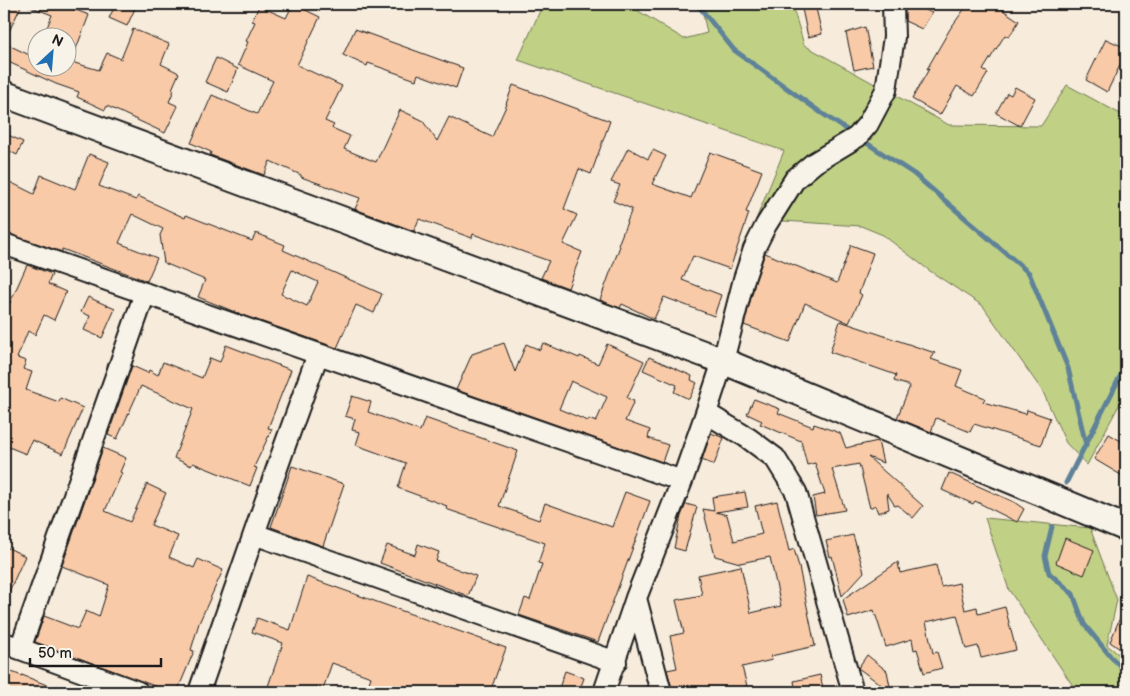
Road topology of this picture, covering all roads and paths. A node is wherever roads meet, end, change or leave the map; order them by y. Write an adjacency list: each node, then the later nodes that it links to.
1 (893, 4): 6 (street)
2 (4, 94): 6 (street)
3 (4, 244): 4 (street)
4 (145, 293): 5 (street); 12 (street)
5 (318, 354): 8 (street); 10 (street)
6 (723, 361): 7 (street); 9 (street)
7 (706, 413): 8 (street); 18 (street)
8 (682, 481): 11 (street)
9 (1126, 528)
10 (254, 534): 13 (street); 15 (street)
11 (636, 598): 13 (street); 17 (street)
12 (12, 646): 14 (street)
13 (616, 662): 16 (street)
14 (138, 692)
15 (200, 692)
16 (604, 692)
17 (661, 692)
18 (853, 692)

